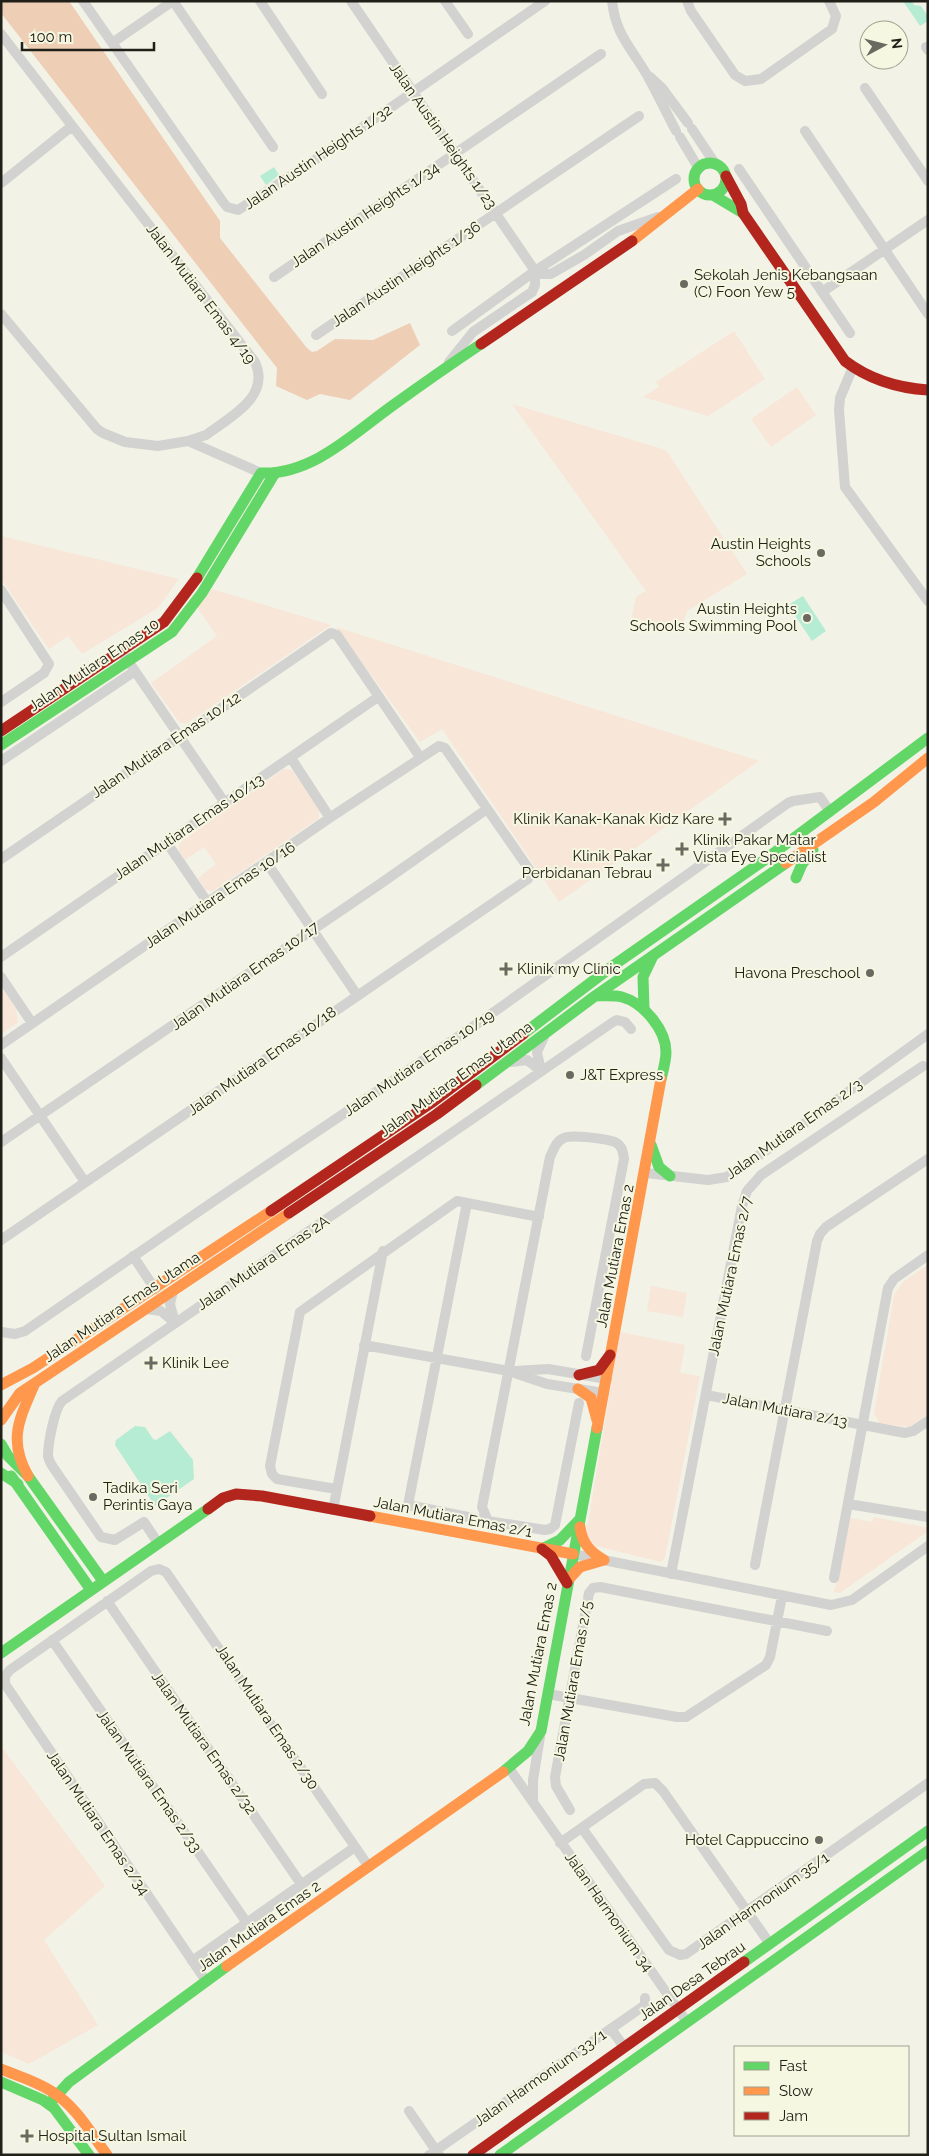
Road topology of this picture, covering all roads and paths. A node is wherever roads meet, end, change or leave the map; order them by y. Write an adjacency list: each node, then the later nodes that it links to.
1 (82, 1): 12 (street)
2 (173, 1): 12 (street); 21 (street)
3 (260, 1): 17 (street)
4 (351, 1): 16 (street, Jalan Austin Heights 1/23)
5 (445, 1): 11 (street)
6 (545, 1): 16 (street)
7 (612, 1): 14 (street)
8 (687, 1): 9 (street)
9 (829, 1)
10 (1, 34): 19 (street, Jalan Mutiara Emas 4/19)
11 (468, 34)
12 (112, 42): 16 (street, Jalan Austin Heights 1/32)
13 (601, 54): 22 (street, Jalan Austin Heights 1/34)
14 (647, 75): 23 (street); 24 (street)
15 (866, 88): 28 (street)
16 (412, 93): 22 (street, Jalan Austin Heights 1/23)
17 (322, 94)
18 (639, 116): 32 (street, Jalan Austin Heights 1/36)
19 (72, 126): 29 (street); 48 (street, Jalan Mutiara Emas 4/19)
20 (805, 131): 36 (street)
21 (272, 147)
22 (456, 153): 32 (street, Jalan Austin Heights 1/23); 38 (street, Jalan Austin Heights 1/34)
23 (716, 165): 24 (street); 26 (street)
24 (699, 169): 30 (street)
25 (739, 169): 39 (street)
26 (726, 176): 31 (street); 33 (street)
27 (676, 179): 37 (street)
28 (928, 181)
29 (1, 183)
30 (698, 189): 31 (street); 34 (street)
31 (713, 195): 33 (street)
32 (496, 213): 37 (street, Jalan Austin Heights 1/23); 44 (street, Jalan Austin Heights 1/36)
33 (742, 213): 45 (street)
34 (666, 214): 37 (street); 46 (street)
35 (928, 220): 36 (street)
36 (884, 250): 39 (street); 41 (street)
37 (535, 271): 42 (street); 46 (street)
38 (274, 277)
39 (822, 292): 43 (street)
40 (1, 314): 48 (street, Jalan Mutiara Emas 4/19)
41 (928, 314)
42 (452, 331)
43 (850, 333)
44 (316, 335)
45 (853, 367): 47 (street); 52 (street)
46 (443, 369): 50 (street)
47 (928, 390)
48 (188, 442): 49 (street)
49 (261, 474): 50 (street); 53 (street, Jalan Mutiara Emas 10)
50 (275, 474): 55 (street, Jalan Mutiara Emas 10)
51 (3, 597): 60 (street)
52 (928, 601)
53 (121, 650): 54 (street, Jalan Mutiara Emas 10); 55 (street)
54 (108, 659): 56 (street); 61 (street, Jalan Mutiara Emas 10)
55 (128, 661): 56 (street, Jalan Mutiara Emas 10); 57 (street)
56 (115, 669): 58 (street); 64 (street, Jalan Mutiara Emas 10)
57 (135, 671): 58 (street); 62 (street)
58 (123, 680): 68 (street)
59 (378, 697): 62 (street, Jalan Mutiara Emas 10/12); 65 (street); 66 (street, Jalan Mutiara Emas 10/13)
60 (1, 702)
61 (1, 731)
62 (180, 735): 69 (street); 75 (street, Jalan Mutiara Emas 10/12)
63 (928, 738): 71 (street, Jalan Mutiara Emas Utama)
64 (1, 746)
65 (420, 757): 70 (street, Jalan Mutiara Emas 10/16); 72 (street, Jalan Mutiara Emas 10/16)
66 (291, 758): 69 (street, Jalan Mutiara Emas 10/13); 72 (street)
67 (928, 758): 73 (street, Jalan Mutiara Emas Utama)
68 (1, 761)
69 (225, 802): 74 (street, Jalan Mutiara Emas 10/13)
70 (487, 809): 81 (street, Jalan Mutiara Emas 10/17); 85 (street, Jalan Mutiara Emas 10/18)
71 (830, 812): 76 (street, Jalan Mutiara Emas Utama); 110 (street, Jalan Mutiara Emas 10/19)
72 (330, 818): 77 (street, Jalan Mutiara Emas 10/16)
73 (823, 837): 78 (street, Jalan Mutiara Emas Utama); 79 (street)
74 (166, 843): 80 (street); 83 (street, Jalan Mutiara Emas 10/13)
75 (1, 859)
76 (763, 861): 78 (street); 111 (street, Jalan Mutiara Emas Utama)
77 (267, 863): 80 (street, Jalan Mutiara Emas 10/16); 81 (street)
78 (786, 863): 82 (street, Jalan Mutiara Emas Utama)
79 (796, 878)
80 (208, 903): 88 (street, Jalan Mutiara Emas 10/16)
81 (313, 929): 85 (street); 97 (street, Jalan Mutiara Emas 10/17)
82 (652, 956): 86 (street, Jalan Mutiara Emas Utama); 87 (street)
83 (1, 957)
84 (1, 977): 88 (street)
85 (357, 995): 103 (street, Jalan Mutiara Emas 10/18)
86 (596, 996): 87 (street, Jalan Mutiara Emas 2); 90 (street, Jalan Mutiara Emas Utama)
87 (644, 1009): 99 (street, Jalan Mutiara Emas 2)
88 (32, 1024): 92 (street, Jalan Mutiara Emas 10/16)
89 (631, 1030): 96 (street, Jalan Mutiara Emas 2A)
90 (548, 1032): 94 (street, Jalan Mutiara Emas Utama); 96 (street)
91 (928, 1034): 102 (street, Jalan Mutiara Emas 2/3)
92 (1, 1045)
93 (1, 1058): 97 (street)
94 (503, 1065): 96 (street); 112 (street, Jalan Mutiara Emas Utama)
95 (923, 1066): 129 (street, Jalan Mutiara Emas 2/7)
96 (540, 1071): 114 (street, Jalan Mutiara Emas 2A)
97 (40, 1116): 98 (street, Jalan Mutiara Emas 10/17); 103 (street)
98 (1, 1142)
99 (651, 1142): 101 (street, Jalan Mutiara Emas 2); 102 (street)
100 (928, 1159): 131 (street)
101 (646, 1173): 102 (street, Jalan Mutiara Emas 2/3); 104 (street, Jalan Mutiara Emas 2)
102 (670, 1176): 104 (street)
103 (85, 1182): 107 (street, Jalan Mutiara Emas 10/18)
104 (641, 1198): 116 (street, Jalan Mutiara Emas 2)
105 (467, 1203): 106 (street); 108 (street); 119 (street)
106 (539, 1217): 118 (street); 121 (street)
107 (1, 1240)
108 (383, 1251): 117 (street); 141 (street)
109 (928, 1255): 134 (street)
110 (133, 1256): 111 (street); 115 (street, Jalan Mutiara Emas 10/19)
111 (154, 1289): 120 (street, Jalan Mutiara Emas Utama)
112 (173, 1291): 113 (street, Jalan Mutiara Emas Utama); 114 (street)
113 (146, 1309): 114 (street); 125 (street, Jalan Mutiara Emas Utama)
114 (175, 1323): 147 (street, Jalan Mutiara Emas 2A)
115 (1, 1332)
116 (614, 1343): 122 (street); 124 (street, Jalan Mutiara Emas 2)
117 (364, 1345): 119 (street); 141 (street)
118 (586, 1356)
119 (436, 1358): 121 (street); 146 (street)
120 (28, 1370): 123 (street); 126 (street)
121 (509, 1371): 122 (street); 127 (street); 146 (street)
122 (579, 1375): 124 (street)
123 (1, 1377)
124 (607, 1379): 128 (street, Jalan Mutiara Emas 2)
125 (35, 1383): 132 (street, Jalan Mutiara Emas Utama); 139 (street)
126 (1, 1385)
127 (578, 1389): 128 (street); 135 (street)
128 (604, 1393): 135 (street, Jalan Mutiara Emas 2)
129 (706, 1395): 131 (street, Jalan Mutiara 2/13); 153 (street, Jalan Mutiara Emas 2/7)
130 (579, 1403): 146 (street)
131 (784, 1410): 134 (street, Jalan Mutiara 2/13); 152 (street)
132 (1, 1420)
133 (928, 1420): 134 (street, Jalan Mutiara 2/13)
134 (863, 1425): 142 (street)
135 (596, 1433): 145 (street, Jalan Mutiara Emas 2)
136 (1, 1444): 139 (street)
137 (1, 1467): 140 (street)
138 (1, 1473): 140 (street)
139 (28, 1476): 155 (street)
140 (18, 1484): 157 (street)
141 (336, 1490): 143 (street)
142 (848, 1504): 144 (street); 154 (street)
143 (333, 1510): 147 (street, Jalan Mutiara Emas 2/1); 149 (street, Jalan Mutiara Emas 2/1)
144 (928, 1517)
145 (580, 1518): 149 (street); 150 (street, Jalan Mutiara Emas 2); 151 (street)
146 (488, 1521)
147 (158, 1543): 155 (street, Jalan Mutiara Emas 2/1)
148 (928, 1546): 158 (street, Jalan Mutiara Emas 2/1)
149 (542, 1549): 150 (street, Jalan Mutiara Emas 2/1); 156 (street)
150 (573, 1554): 151 (street, Jalan Mutiara Emas 2/1); 156 (street, Jalan Mutiara Emas 2)
151 (604, 1560): 153 (street, Jalan Mutiara Emas 2/1); 156 (street)
152 (755, 1565)
153 (671, 1574): 158 (street, Jalan Mutiara Emas 2/1)
154 (834, 1578)
155 (103, 1581): 157 (street, Jalan Mutiara Emas 2/1)
156 (567, 1583): 164 (street, Jalan Mutiara Emas 2)
157 (92, 1590): 163 (street, Jalan Mutiara Emas 2/1)
158 (782, 1596): 160 (street)
159 (107, 1601): 162 (street); 174 (street, Jalan Mutiara Emas 2/30); 179 (street, Jalan Mutiara Emas 2/32)
160 (777, 1622): 161 (street); 165 (street); 165 (street, Jalan Mutiara Emas 2/5)
161 (826, 1631)
162 (52, 1640): 181 (street, Jalan Mutiara Emas 2/33); 183 (street, Jalan Mutiara Emas 2/34)
163 (1, 1653)
164 (548, 1694): 165 (street); 166 (street, Jalan Mutiara Emas 2)
165 (571, 1698): 170 (street, Jalan Mutiara Emas 2/5)
166 (541, 1731): 167 (street, Jalan Mutiara Emas 2); 169 (street)
167 (509, 1768): 169 (street, Jalan Harmonium 34); 177 (street, Jalan Mutiara Emas 2)
168 (928, 1783): 180 (street, Jalan Harmonium 35/1)
169 (533, 1800): 173 (street, Jalan Harmonium 34)
170 (570, 1810)
171 (582, 1828): 173 (street); 180 (street, Jalan Harmonium 35/1); 180 (street)
172 (928, 1831): 176 (street, Jalan Desa Tebrau)
173 (560, 1843): 186 (street, Jalan Harmonium 34)
174 (355, 1847): 177 (street, Jalan Mutiara Emas 2/30); 179 (street)
175 (928, 1851): 178 (street, Jalan Desa Tebrau)
176 (878, 1866): 178 (street); 182 (street, Jalan Desa Tebrau)
177 (368, 1867): 184 (street, Jalan Mutiara Emas 2)
178 (887, 1880): 187 (street, Jalan Desa Tebrau)
179 (302, 1884): 181 (street)
180 (749, 1912): 182 (street)
181 (246, 1923): 183 (street)
182 (770, 1944): 186 (street, Jalan Desa Tebrau)
183 (192, 1961): 184 (street, Jalan Mutiara Emas 2/34)
184 (206, 1981): 192 (street, Jalan Mutiara Emas 2)
185 (645, 1998): 188 (street, Jalan Harmonium 33/1)
186 (677, 2010): 187 (street, Jalan Harmonium 34); 189 (street, Jalan Desa Tebrau)
187 (686, 2022): 199 (street, Jalan Desa Tebrau)
188 (611, 2029): 189 (street); 195 (street, Jalan Harmonium 33/1)
189 (624, 2047): 198 (street, Jalan Desa Tebrau)
190 (1, 2069): 192 (street)
191 (1, 2082): 193 (street)
192 (56, 2094): 193 (street, Jalan Mutiara Emas 2); 197 (street)
193 (49, 2104): 196 (street)
194 (409, 2110): 195 (street)
195 (435, 2153)
196 (89, 2155)
197 (107, 2155)
198 (473, 2155)
199 (500, 2155)

